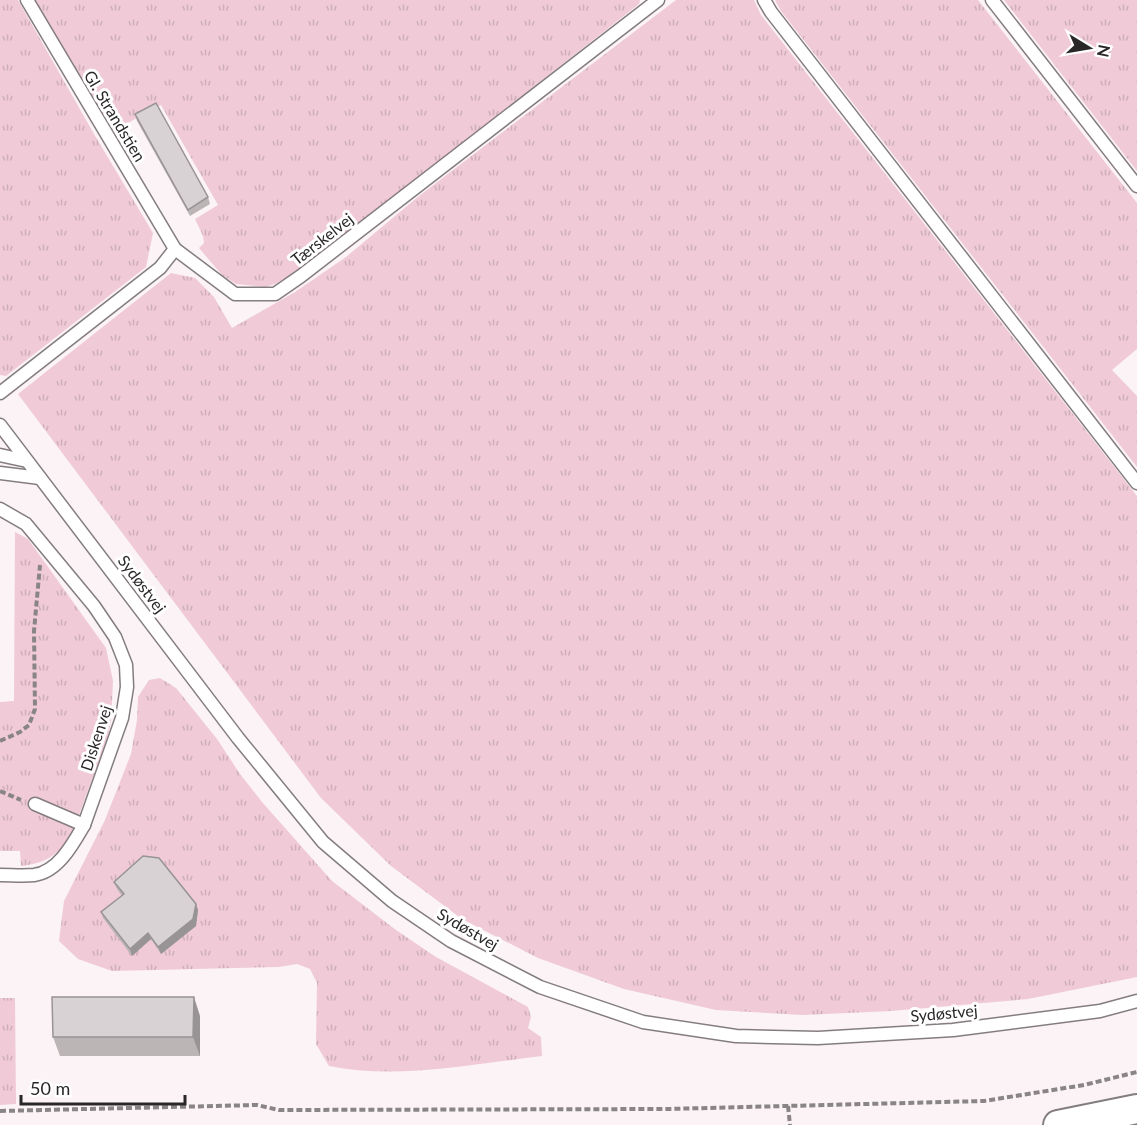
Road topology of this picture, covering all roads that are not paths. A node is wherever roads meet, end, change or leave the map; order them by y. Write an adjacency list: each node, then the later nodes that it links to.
1 (27, 0): 6 (lane, Gl. Strandstien)
2 (658, 0): 6 (lane, Tærskelvej)
3 (764, 0): 14 (lane)
4 (992, 0): 5 (lane)
5 (1137, 186)
6 (175, 249): 7 (lane)
7 (0, 393)
8 (0, 425): 9 (lane, Sydøstvej)
9 (5, 438): 11 (lane, Sydøstvej)
10 (0, 455): 11 (lane)
11 (27, 460): 13 (lane, Sydøstvej)
12 (0, 473): 13 (lane)
13 (40, 478): 19 (lane, Sydøstvej)
14 (1137, 483)
15 (0, 510): 17 (lane, Diskenvej)
16 (35, 804): 17 (lane)
17 (84, 825): 18 (lane, Diskenvej)
18 (0, 875)
19 (1137, 1001)
20 (1137, 1109): 21 (street)
21 (1058, 1125)

